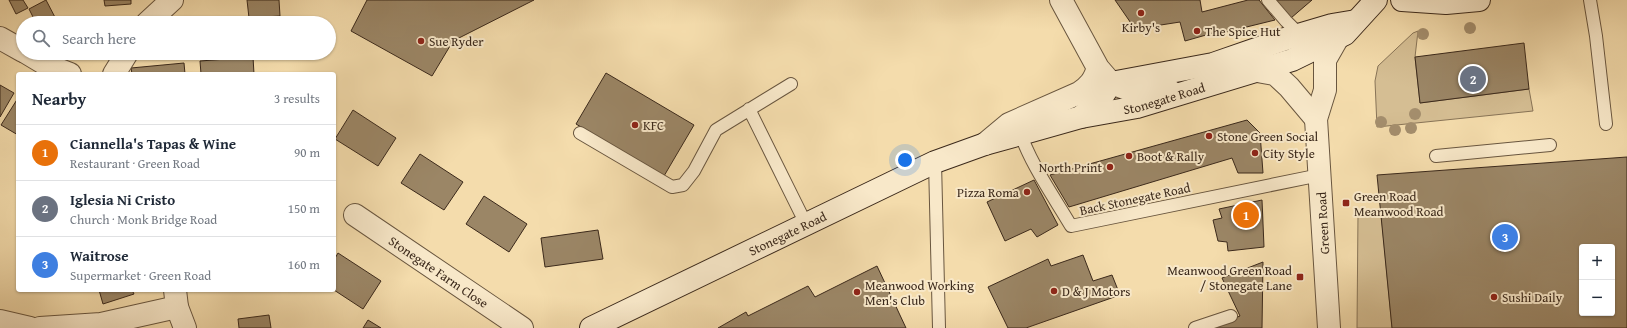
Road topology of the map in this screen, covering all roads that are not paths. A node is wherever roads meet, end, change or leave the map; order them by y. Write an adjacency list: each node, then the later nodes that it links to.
1 (172, 0): 8 (main road)
2 (1061, 0): 18 (main road)
3 (1268, 0): 12 (lane)
4 (1376, 0): 9 (main road, Stonegate Road)
5 (1402, 0): 6 (main road)
6 (1479, 0)
7 (1590, 0): 23 (lane)
8 (155, 16)
9 (1359, 20): 12 (main road, Stonegate Road); 12 (main road, Stonegate Road)
10 (0, 38): 11 (main road)
11 (16, 47)
12 (1311, 49): 17 (main road, Stonegate Road); 18 (main road, Stonegate Road); 22 (main road, Green Road)
13 (40, 60): 15 (main road)
14 (123, 60): 16 (main road)
15 (65, 72)
16 (115, 72)
17 (1251, 72): 18 (main road, Stonegate Road); 21 (main road, Stonegate Road); 22 (main road)
18 (1104, 75): 21 (main road, Stonegate Road); 24 (main road, Stonegate Road)
19 (791, 84): 20 (lane)
20 (749, 108): 25 (lane); 31 (lane)
21 (1081, 117): 24 (main road, Stonegate Road)
22 (1316, 119): 29 (main road, Green Road)
23 (1606, 124)
24 (1018, 128): 28 (main road, Stonegate Road); 29 (lane, Back Stonegate Road)
25 (580, 133)
26 (1550, 145): 27 (lane)
27 (1436, 156)
28 (935, 162): 31 (main road, Stonegate Road); 40 (lane)
29 (1320, 175): 42 (main road, Green Road)
30 (355, 215): 38 (main road, Stonegate Farm Close)
31 (806, 224): 39 (main road, Stonegate Road)
32 (176, 299): 36 (main road); 37 (main road)
33 (1231, 316): 41 (lane)
34 (0, 321): 35 (main road)
35 (30, 328)
36 (40, 328)
37 (185, 328)
38 (522, 328)
39 (591, 328)
40 (938, 328)
41 (1195, 328)
42 (1329, 328)

